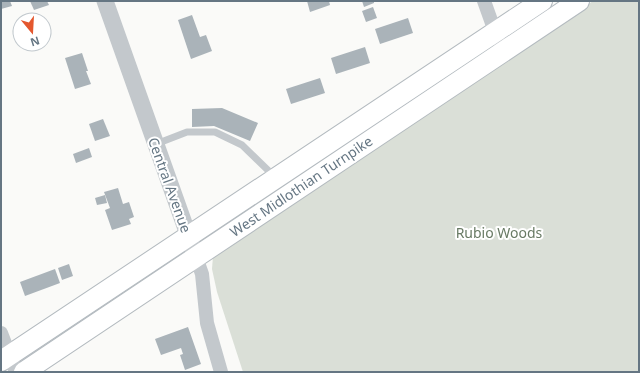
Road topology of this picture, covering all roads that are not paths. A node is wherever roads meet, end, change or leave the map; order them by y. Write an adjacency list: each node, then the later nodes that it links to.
1 (105, 1): 7 (street, Central Avenue)
2 (484, 1): 5 (street)
3 (542, 1): 5 (main road, West Midlothian Turnpike)
4 (578, 1): 6 (main road, West Midlothian Turnpike)
5 (495, 32): 6 (street); 8 (main road, West Midlothian Turnpike)
6 (503, 52): 10 (main road, West Midlothian Turnpike)
7 (156, 144): 8 (lane); 9 (street, Central Avenue)
8 (276, 178): 9 (main road, West Midlothian Turnpike)
9 (188, 236): 10 (street, Central Avenue); 12 (main road, West Midlothian Turnpike)
10 (196, 257): 13 (main road, West Midlothian Turnpike); 14 (street, Central Avenue)
11 (1, 333): 12 (street)
12 (9, 363)
13 (24, 372)
14 (221, 372)

